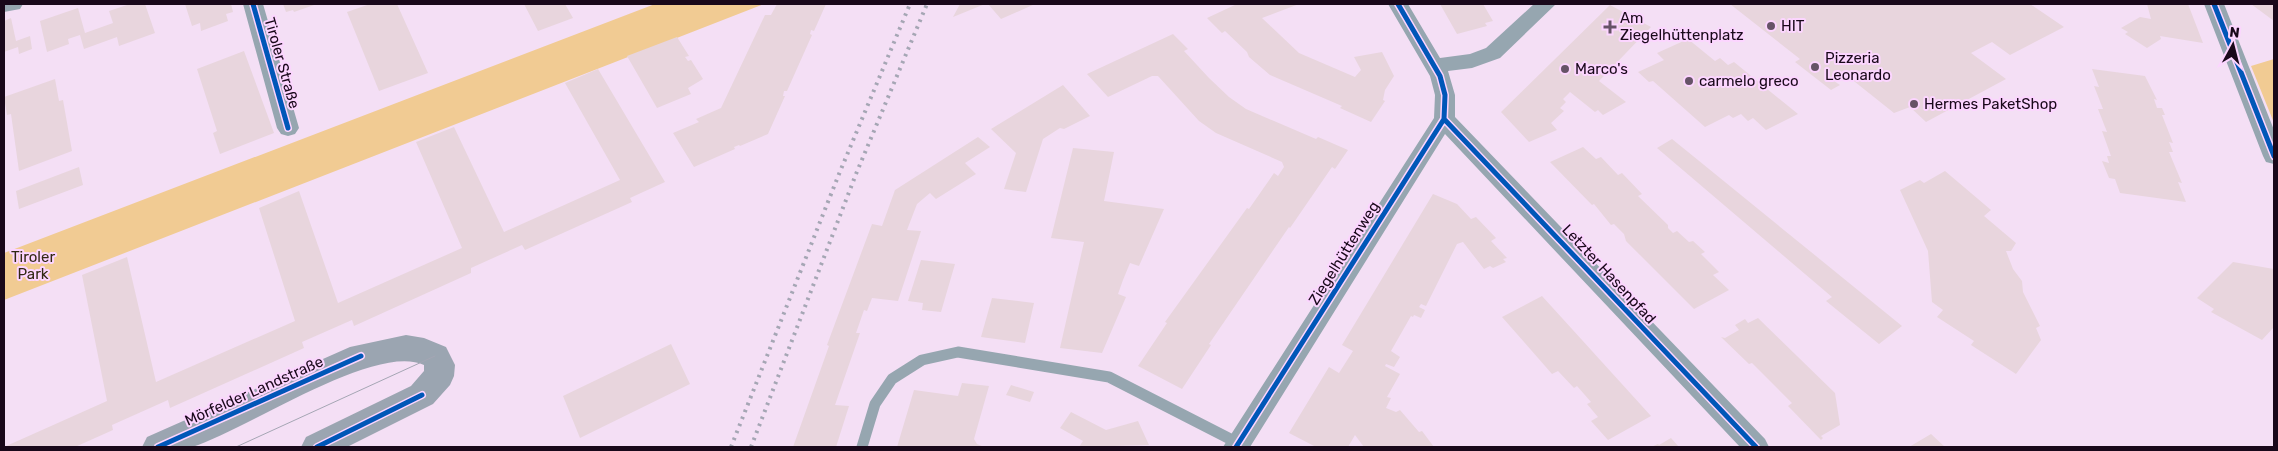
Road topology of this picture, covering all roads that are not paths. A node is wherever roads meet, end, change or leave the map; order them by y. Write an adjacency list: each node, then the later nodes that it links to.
1 (14, 4): 6 (street)
2 (253, 4): 9 (street, Tiroler Straße)
3 (1398, 4): 7 (street, Ziegelhüttenweg)
4 (1546, 4): 7 (street)
5 (2214, 4): 10 (street)
6 (4, 5)
7 (1435, 66): 8 (street, Ziegelhüttenweg)
8 (1444, 119): 11 (street, Ziegelhüttenweg); 15 (street, Letzter Hasenpfad)
9 (288, 128)
10 (2274, 156)
11 (1237, 445): 14 (lane, Ziegelhüttenweg)
12 (158, 447): 13 (main road, Mörfelder Landstraße)
13 (317, 447)
14 (862, 447)
15 (1756, 447)

